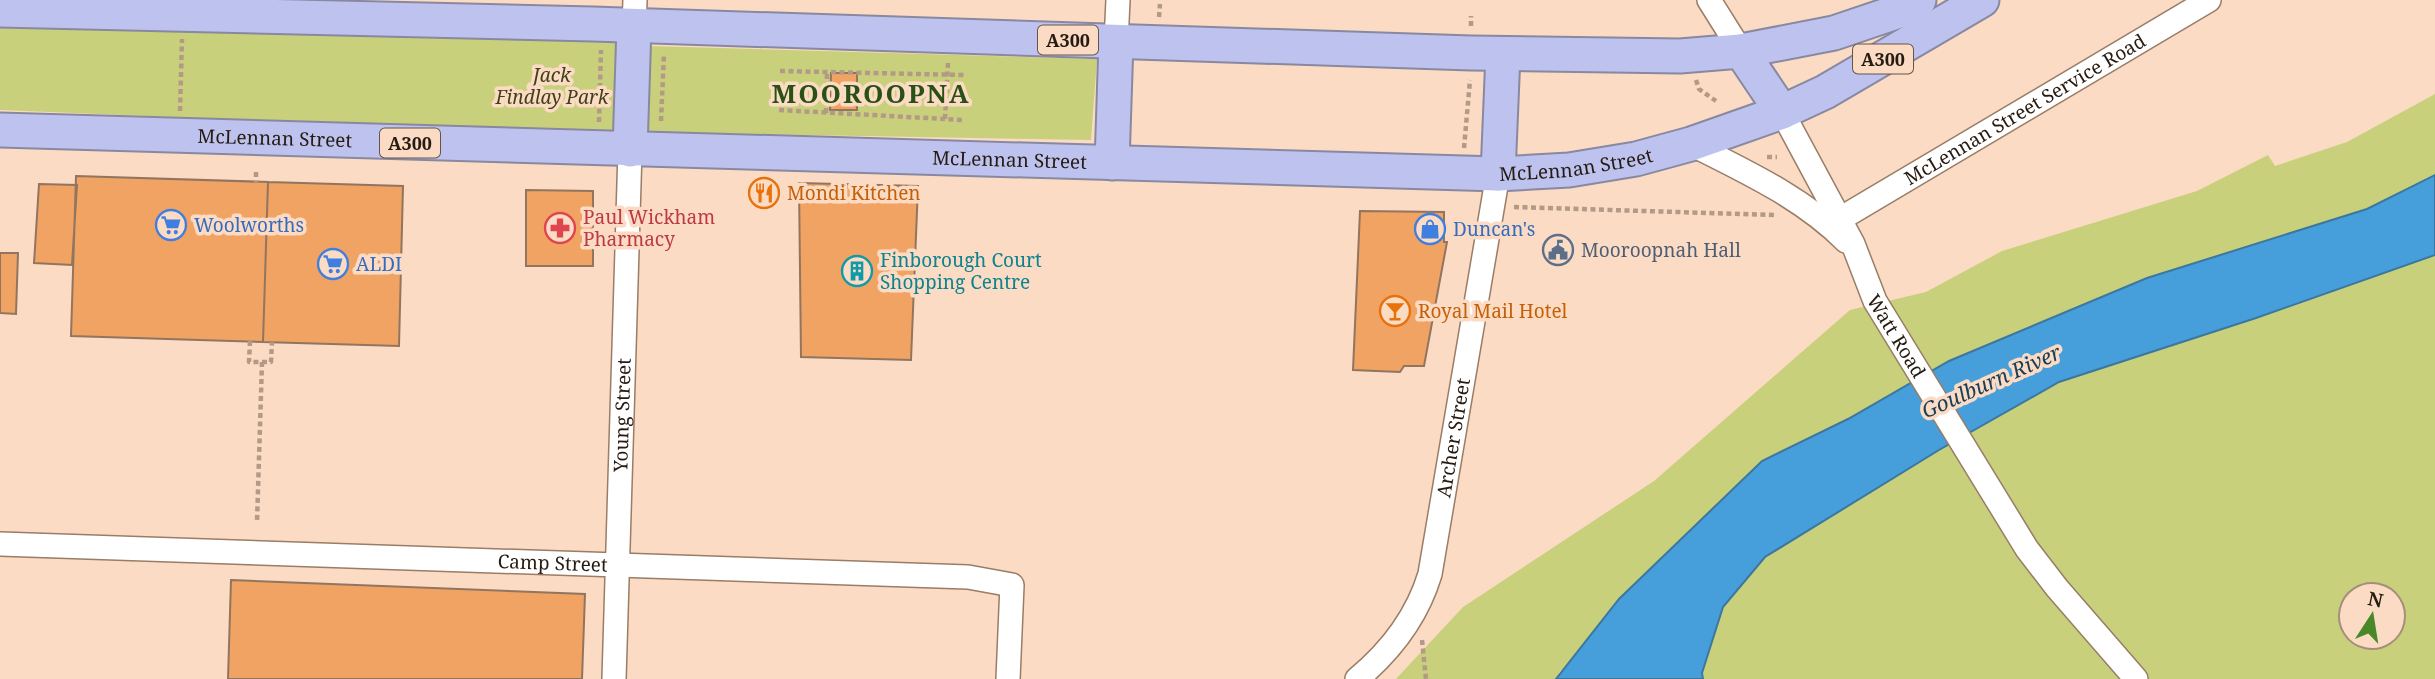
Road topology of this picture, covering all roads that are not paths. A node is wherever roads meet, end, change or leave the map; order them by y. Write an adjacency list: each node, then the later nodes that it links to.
1 (1118, 0): 9 (street)
2 (1709, 0): 10 (street)
3 (1919, 0): 10 (highway, A300)
4 (1982, 0): 12 (highway, McLennan Street / A300)
5 (2209, 0): 18 (street, McLennan Street Service Road)
6 (165, 9): 7 (highway, A300); 8 (highway, A300)
7 (0, 10)
8 (645, 18): 9 (highway, A300); 15 (highway)
9 (1116, 41): 11 (highway, A300); 16 (highway)
10 (1741, 51): 11 (highway, A300); 12 (highway)
11 (1487, 53): 17 (highway)
12 (1782, 112): 14 (highway, McLennan Street / A300); 18 (street, Watt Road)
13 (0, 130): 15 (highway, McLennan Street / A300)
14 (1691, 144): 17 (highway, McLennan Street / A300); 19 (street)
15 (629, 150): 16 (highway, McLennan Street / A300); 21 (street, Young Street)
16 (1112, 163): 17 (highway, McLennan Street / A300)
17 (1498, 174): 24 (street, Archer Street)
18 (1840, 219): 19 (street, Watt Road)
19 (1857, 254): 25 (street, Watt Road)
20 (0, 544): 21 (street, Camp Street)
21 (616, 565): 22 (street, Young Street); 23 (street, Camp Street)
22 (614, 679)
23 (1008, 679)
24 (1357, 679)
25 (2136, 679)

